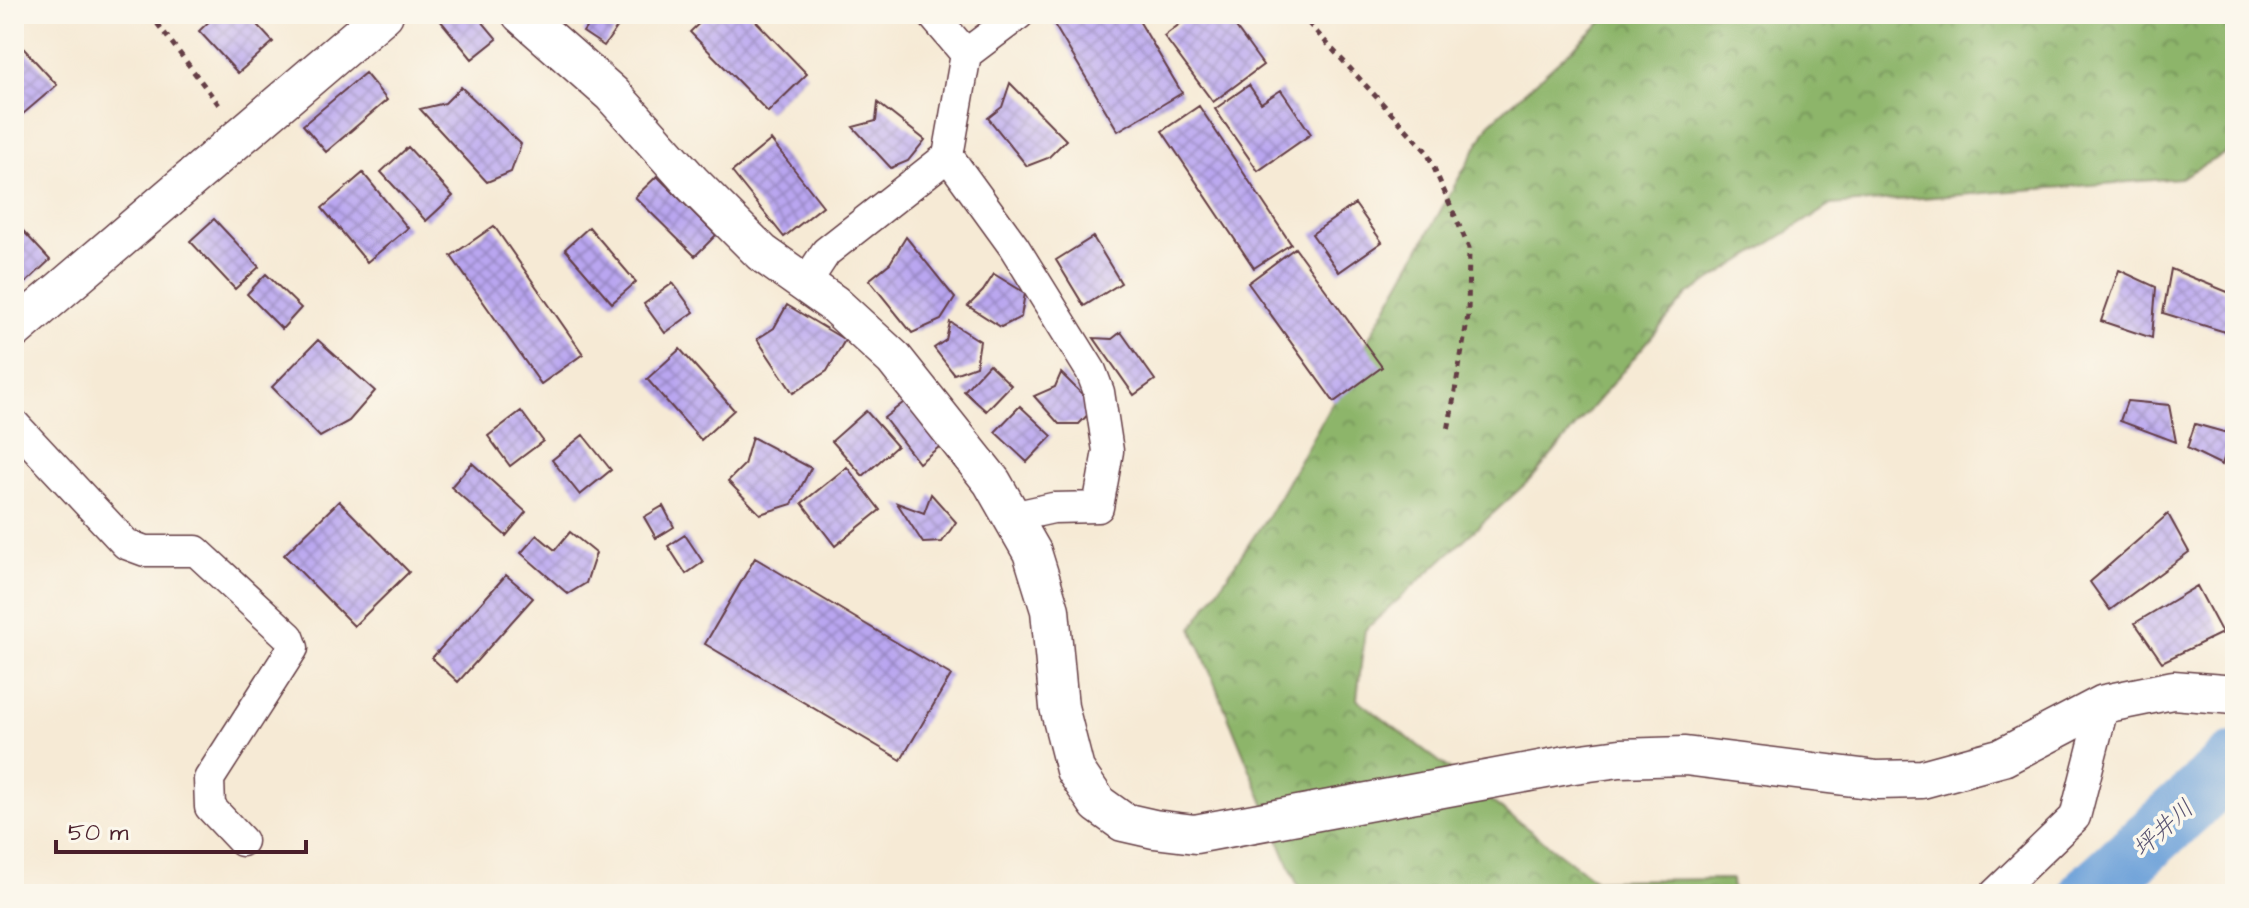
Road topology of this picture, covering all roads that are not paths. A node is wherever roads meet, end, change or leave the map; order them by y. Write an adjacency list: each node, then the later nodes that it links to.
1 (384, 14): 8 (street)
2 (521, 14): 7 (street)
3 (932, 14): 5 (street)
4 (1019, 14): 5 (street)
5 (966, 54): 6 (street)
6 (948, 156): 7 (street); 10 (street)
7 (805, 284): 10 (street)
8 (14, 330)
9 (14, 424): 13 (street)
10 (1012, 517): 12 (street)
11 (2235, 695): 12 (street)
12 (2104, 704): 14 (street)
13 (242, 841)
14 (1995, 894)

